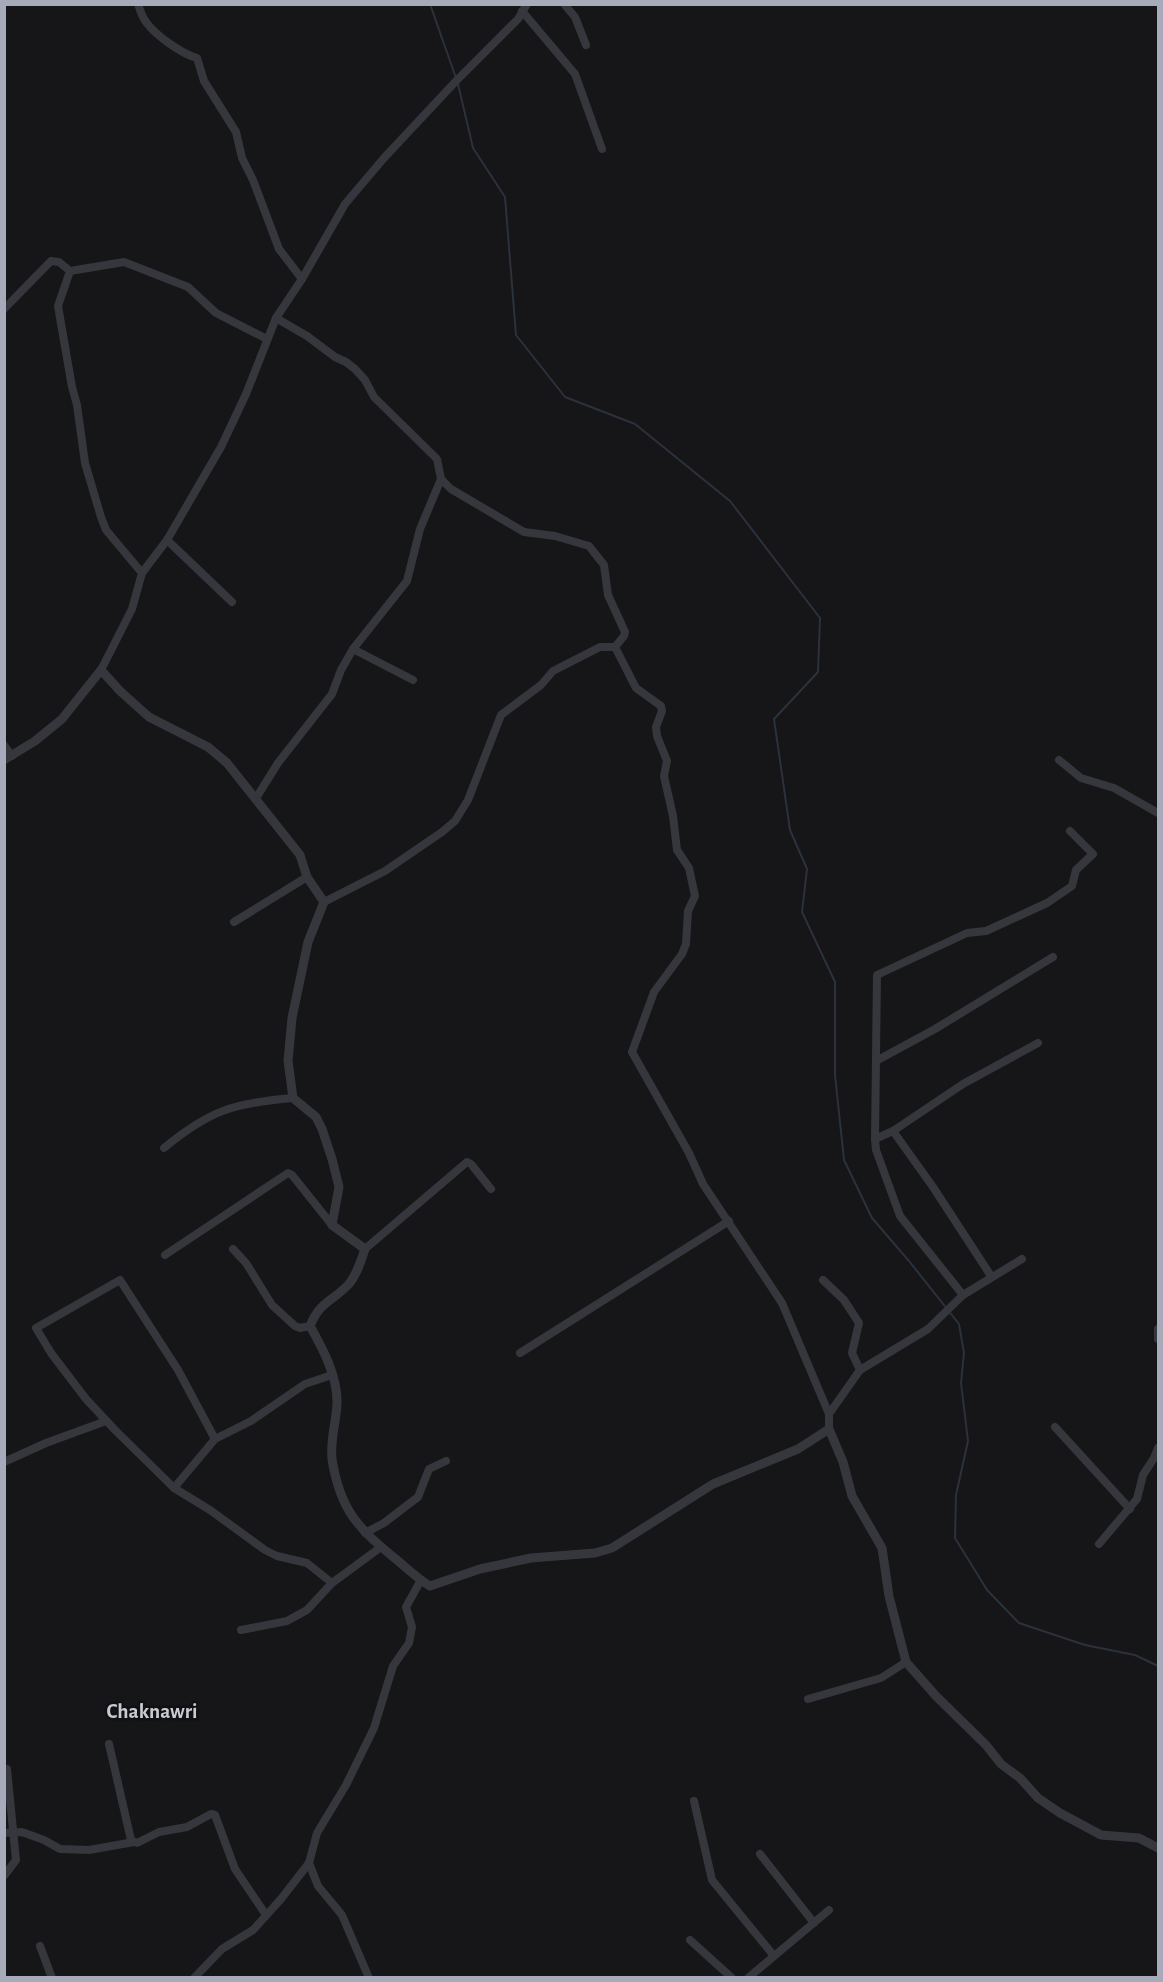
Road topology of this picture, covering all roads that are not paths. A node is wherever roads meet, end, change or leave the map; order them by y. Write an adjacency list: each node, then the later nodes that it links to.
1 (138, 4): 7 (street)
2 (564, 4): 4 (street)
3 (524, 8): 5 (street); 7 (street)
4 (586, 45)
5 (602, 149)
6 (70, 271): 8 (street); 10 (street); 13 (street)
7 (302, 279): 9 (street)
8 (4, 309)
9 (276, 318): 10 (street); 11 (street)
10 (267, 339): 12 (street)
11 (441, 479): 15 (street); 16 (street)
12 (167, 540): 13 (street); 14 (street)
13 (142, 573): 17 (street)
14 (232, 602)
15 (615, 647): 26 (street); 36 (street)
16 (353, 649): 18 (street); 22 (street)
17 (101, 670): 20 (street); 22 (street)
18 (413, 680)
19 (4, 745): 20 (street)
20 (8, 758)
21 (1059, 760): 23 (street)
22 (256, 798): 25 (street)
23 (1158, 813)
24 (1070, 831): 30 (street)
25 (306, 877): 26 (street); 27 (street)
26 (324, 902): 31 (street)
27 (234, 922)
28 (1053, 957): 30 (street)
29 (1038, 1042): 32 (street)
30 (876, 1061): 33 (street)
31 (293, 1098): 34 (street); 37 (street)
32 (893, 1131): 33 (street); 42 (street)
33 (875, 1139): 44 (street)
34 (164, 1148)
35 (491, 1188): 39 (street)
36 (729, 1221): 48 (street); 51 (street)
37 (332, 1225): 39 (street); 40 (street)
38 (233, 1249): 45 (street)
39 (365, 1249): 45 (street)
40 (165, 1255)
41 (1022, 1258): 42 (street)
42 (991, 1276): 44 (street)
43 (823, 1280): 49 (street)
44 (963, 1295): 49 (street)
45 (310, 1326): 50 (street)
46 (1158, 1329): 47 (street)
47 (1158, 1339)
48 (520, 1353)
49 (860, 1370): 51 (street)
50 (332, 1375): 55 (street); 61 (street)
51 (829, 1414): 54 (street)
52 (106, 1421): 55 (street); 57 (street); 59 (street)
53 (1055, 1427): 60 (street)
54 (829, 1429): 64 (street); 67 (street)
55 (215, 1439): 59 (street)
56 (1158, 1448): 60 (street)
57 (5, 1460)
58 (446, 1461): 61 (street)
59 (174, 1488): 65 (street)
60 (1130, 1509): 62 (street)
61 (365, 1533): 63 (street)
62 (1099, 1544)
63 (381, 1546): 64 (street); 65 (street)
64 (421, 1580): 76 (street)
65 (332, 1583): 66 (street)
66 (242, 1630)
67 (906, 1662): 68 (street); 74 (street)
68 (808, 1699)
69 (109, 1744): 73 (street)
70 (7, 1769): 72 (street)
71 (694, 1801): 83 (street)
72 (9, 1832): 73 (street); 77 (street)
73 (134, 1842): 79 (street)
74 (1158, 1848)
75 (760, 1854): 80 (street)
76 (309, 1863): 79 (street); 86 (street)
77 (4, 1876)
78 (830, 1910): 80 (street)
79 (266, 1915): 85 (street)
80 (814, 1923): 83 (street)
81 (690, 1940): 87 (street)
82 (40, 1946): 84 (street)
83 (774, 1956): 88 (street)
84 (52, 1977)
85 (194, 1977)
86 (369, 1977)
87 (732, 1977)
88 (748, 1977)

